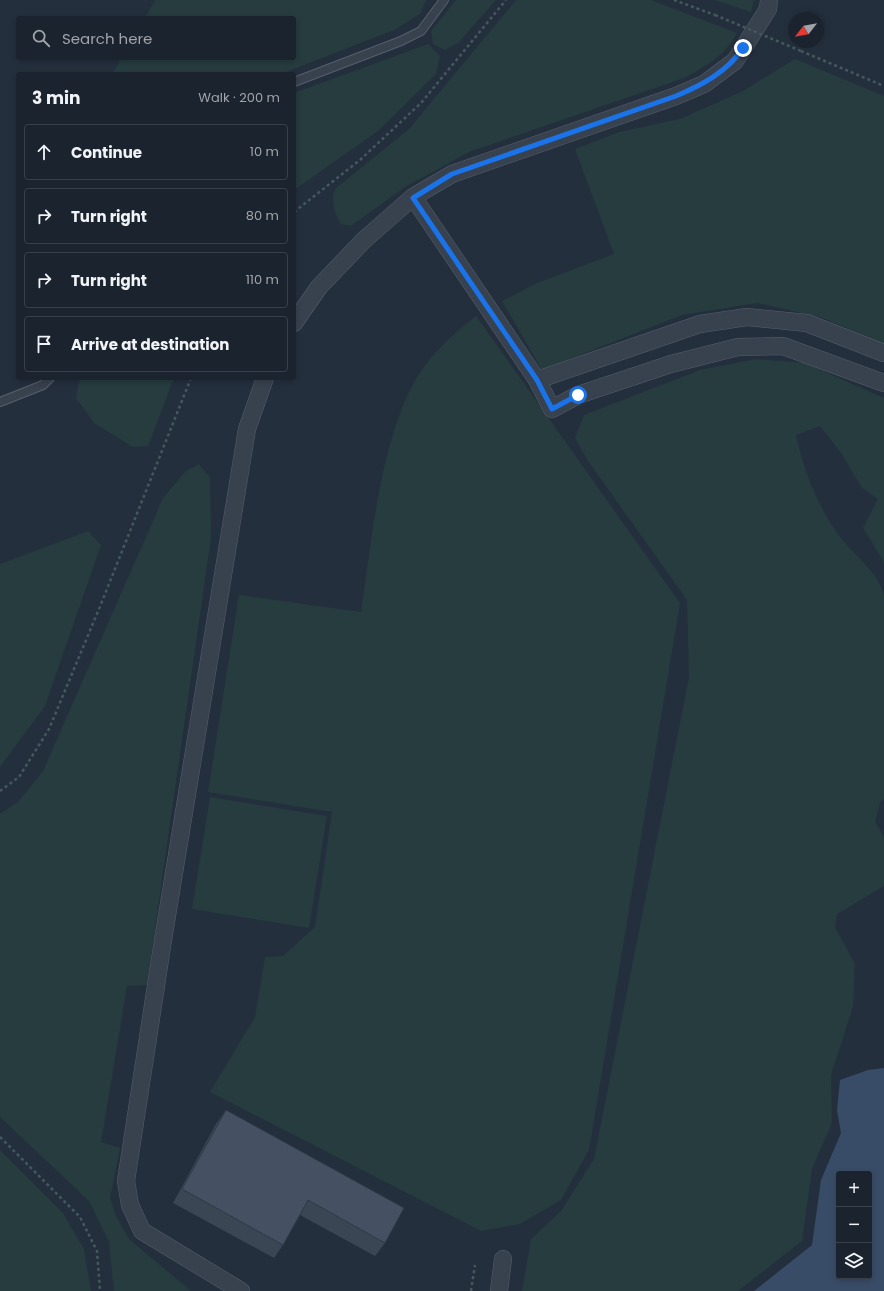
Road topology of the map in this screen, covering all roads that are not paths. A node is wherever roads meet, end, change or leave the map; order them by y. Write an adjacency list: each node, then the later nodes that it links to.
1 (444, 0): 3 (lane)
2 (769, 0): 4 (street)
3 (296, 81)
4 (413, 198): 5 (street); 9 (street)
5 (296, 320)
6 (884, 353): 9 (street)
7 (48, 380): 11 (lane)
8 (264, 380): 13 (street)
9 (537, 380): 10 (street)
10 (884, 383)
11 (0, 402)
12 (503, 1259): 14 (street)
13 (241, 1291)
14 (499, 1291)

